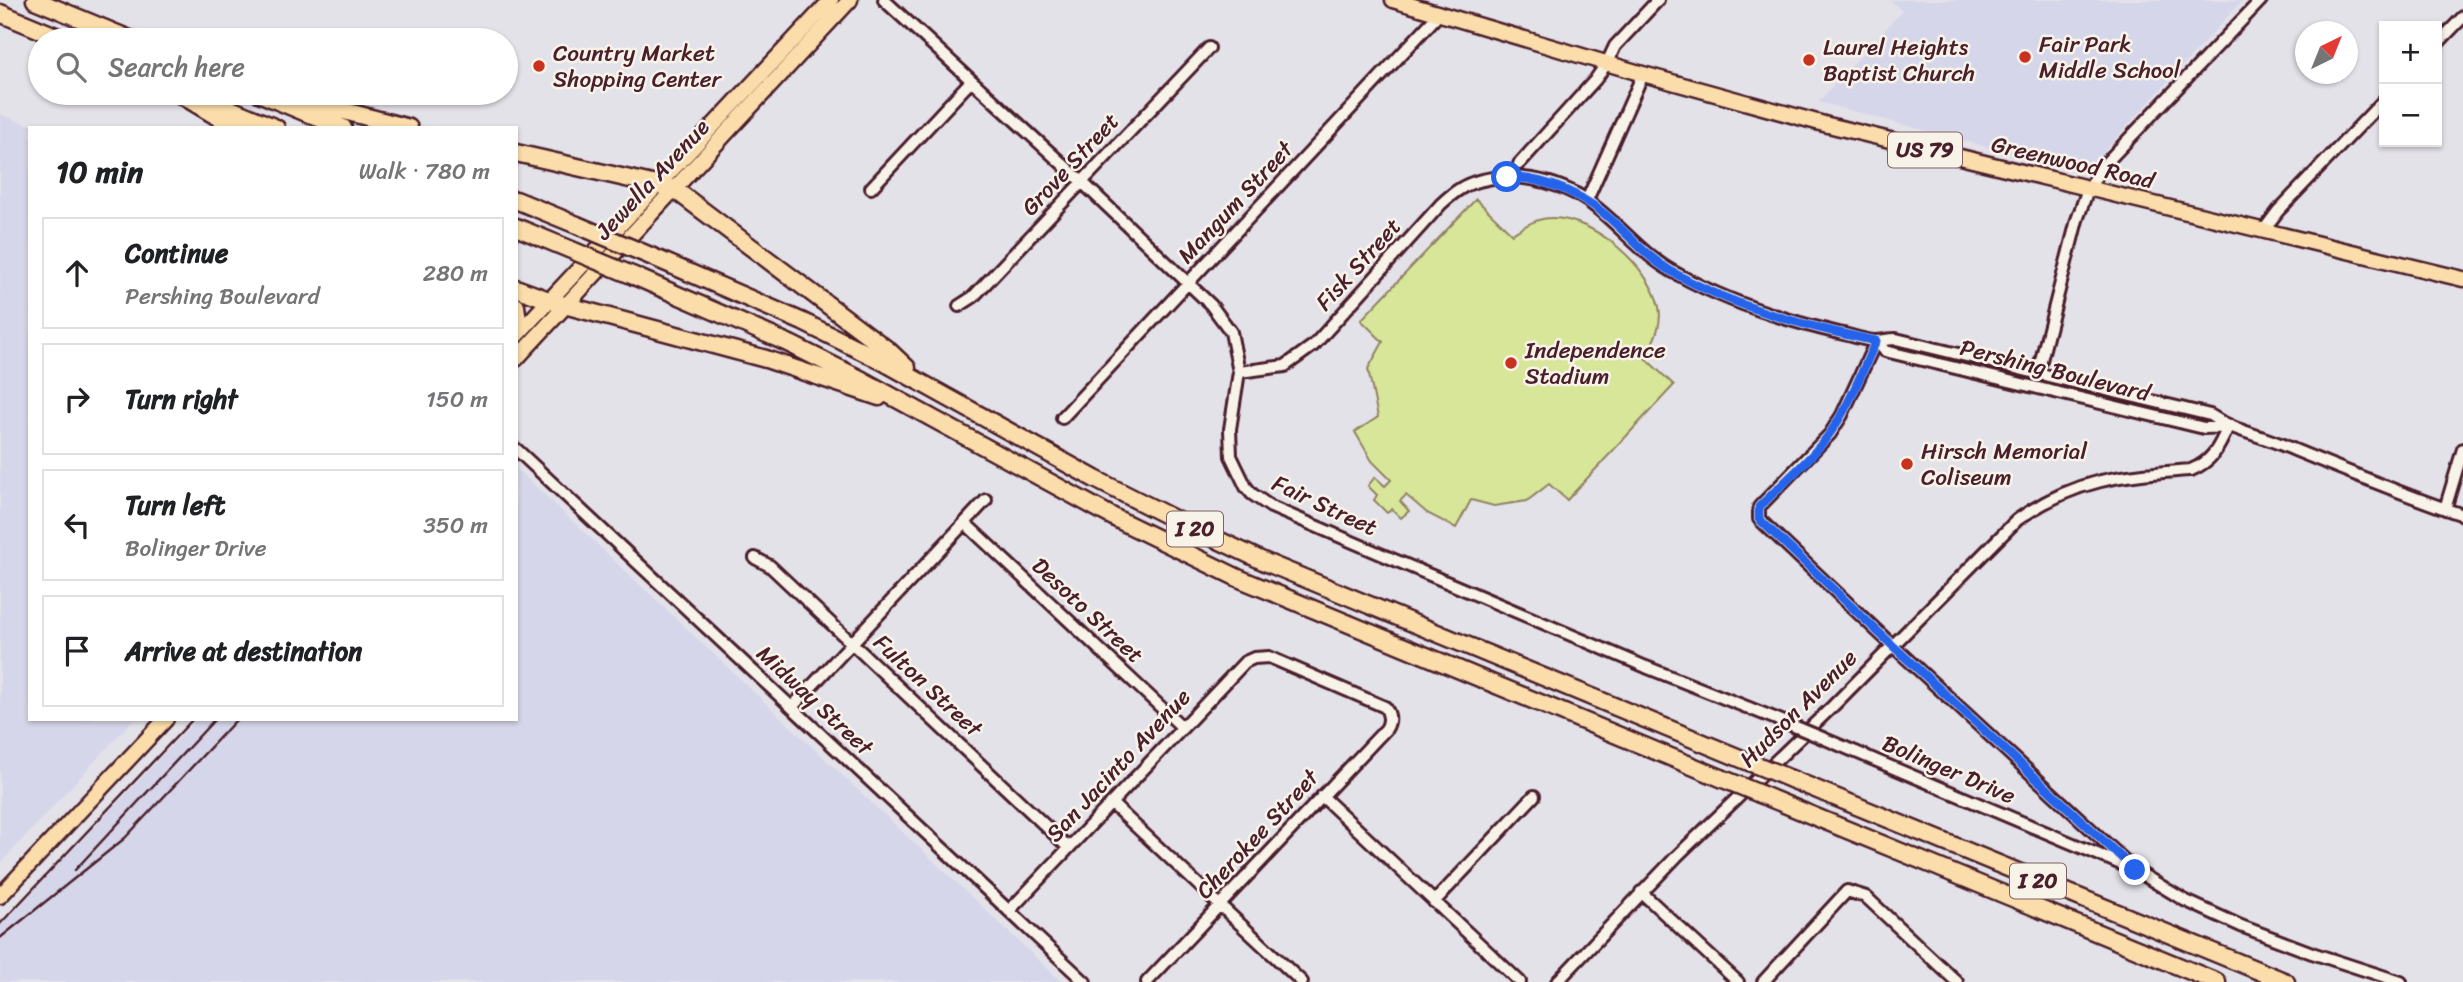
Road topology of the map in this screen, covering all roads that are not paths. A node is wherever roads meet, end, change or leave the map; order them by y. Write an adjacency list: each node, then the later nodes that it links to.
1 (34, 0): 12 (highway)
2 (831, 0): 31 (main road, Jewella Avenue)
3 (850, 0): 33 (main road, Jewella Avenue)
4 (884, 0): 17 (street, Fair Street)
5 (1393, 0): 9 (main road, Greenwood Road / US 79)
6 (1658, 0): 15 (street)
7 (2261, 0): 34 (street)
8 (0, 13): 11 (highway)
9 (1439, 13): 15 (main road, Greenwood Road / US 79); 40 (street, Mangum Street)
10 (2463, 17): 13 (street)
11 (36, 28)
12 (103, 28)
13 (2442, 39)
14 (1209, 48): 30 (street, Grove Street)
15 (1607, 63): 16 (main road, Greenwood Road / US 79); 28 (street)
16 (1643, 74): 34 (main road, Greenwood Road / US 79); 35 (street)
17 (971, 81): 30 (street, Fair Street); 32 (street)
18 (198, 105): 23 (highway)
19 (221, 105): 24 (highway)
20 (288, 105): 25 (highway)
21 (321, 105): 26 (highway)
22 (2379, 105): 38 (street)
23 (233, 126)
24 (271, 126)
25 (338, 126)
26 (400, 126)
27 (518, 153): 31 (highway)
28 (1518, 164)
29 (1507, 177): 35 (street, Pershing Boulevard); 48 (street, Fisk Street)
30 (1082, 182): 40 (street, Fair Street); 44 (street, Grove Street)
31 (658, 184): 33 (highway); 42 (main road, Jewella Avenue)
32 (871, 188)
33 (674, 189): 43 (main road, Jewella Avenue); 50 (highway)
34 (2088, 189): 38 (main road, Greenwood Road / US 79); 49 (street)
35 (1587, 200): 46 (street, Pershing Boulevard)
36 (518, 201): 50 (highway, I 20, bridge)
37 (518, 228): 51 (highway, I 20, bridge)
38 (2263, 231): 39 (main road, Greenwood Road / US 79)
39 (2463, 279)
40 (1188, 283): 48 (street, Fair Street); 52 (street, Mangum Street)
41 (518, 289): 42 (highway)
42 (548, 300): 43 (highway); 45 (main road, Jewella Avenue)
43 (566, 305): 47 (main road, Jewella Avenue); 51 (highway)
44 (959, 306)
45 (518, 334)
46 (1876, 341): 49 (street, Pershing Boulevard); 53 (street, Pershing Boulevard); 62 (street, Bolinger Drive)
47 (518, 357)
48 (1238, 372): 67 (street, Fair Street, bridge)
49 (2038, 372): 53 (street, Pershing Boulevard)
50 (922, 382): 87 (highway, I 20, bridge)
51 (919, 411): 86 (highway, I 20, bridge)
52 (1062, 418)
53 (2228, 427): 57 (street, Pershing Boulevard); 62 (street, Hudson Avenue)
54 (2463, 449): 57 (street)
55 (518, 451): 63 (street, Midway Street)
56 (986, 500): 59 (street)
57 (2445, 509): 58 (street, Pershing Boulevard)
58 (2463, 515)
59 (965, 523): 61 (street); 66 (street, Desoto Street)
60 (755, 558): 61 (street, Fulton Street)
61 (852, 642): 63 (street); 71 (street, Fulton Street)
62 (1892, 645): 72 (street, Bolinger Drive); 73 (street, Hudson Avenue)
63 (792, 707): 77 (street, Midway Street)
64 (1389, 712): 66 (street, San Jacinto Avenue); 68 (street, Cherokee Street)
65 (164, 721): 74 (main road)
66 (1182, 727): 70 (street, San Jacinto Avenue)
67 (1825, 739): 72 (street, Bolinger Drive)
68 (1322, 796): 75 (street); 76 (street, Cherokee Street)
69 (1534, 796): 75 (street)
70 (1111, 803): 71 (street, San Jacinto Avenue); 76 (street)
71 (1069, 848): 77 (street, San Jacinto Avenue)
72 (2135, 870): 88 (street, Bolinger Drive)
73 (1641, 892): 82 (street, Hudson Avenue); 83 (street)
74 (0, 896)
75 (1434, 902): 81 (street)
76 (1219, 905): 79 (street, Cherokee Street); 80 (street)
77 (1009, 911): 78 (street, Midway Street)
78 (1085, 982)
79 (1147, 982)
80 (1301, 982)
81 (1520, 982)
82 (1557, 982)
83 (1738, 982)
84 (1763, 982): 85 (street)
85 (1957, 982)
86 (2217, 982)
87 (2286, 982)
88 (2402, 982)

